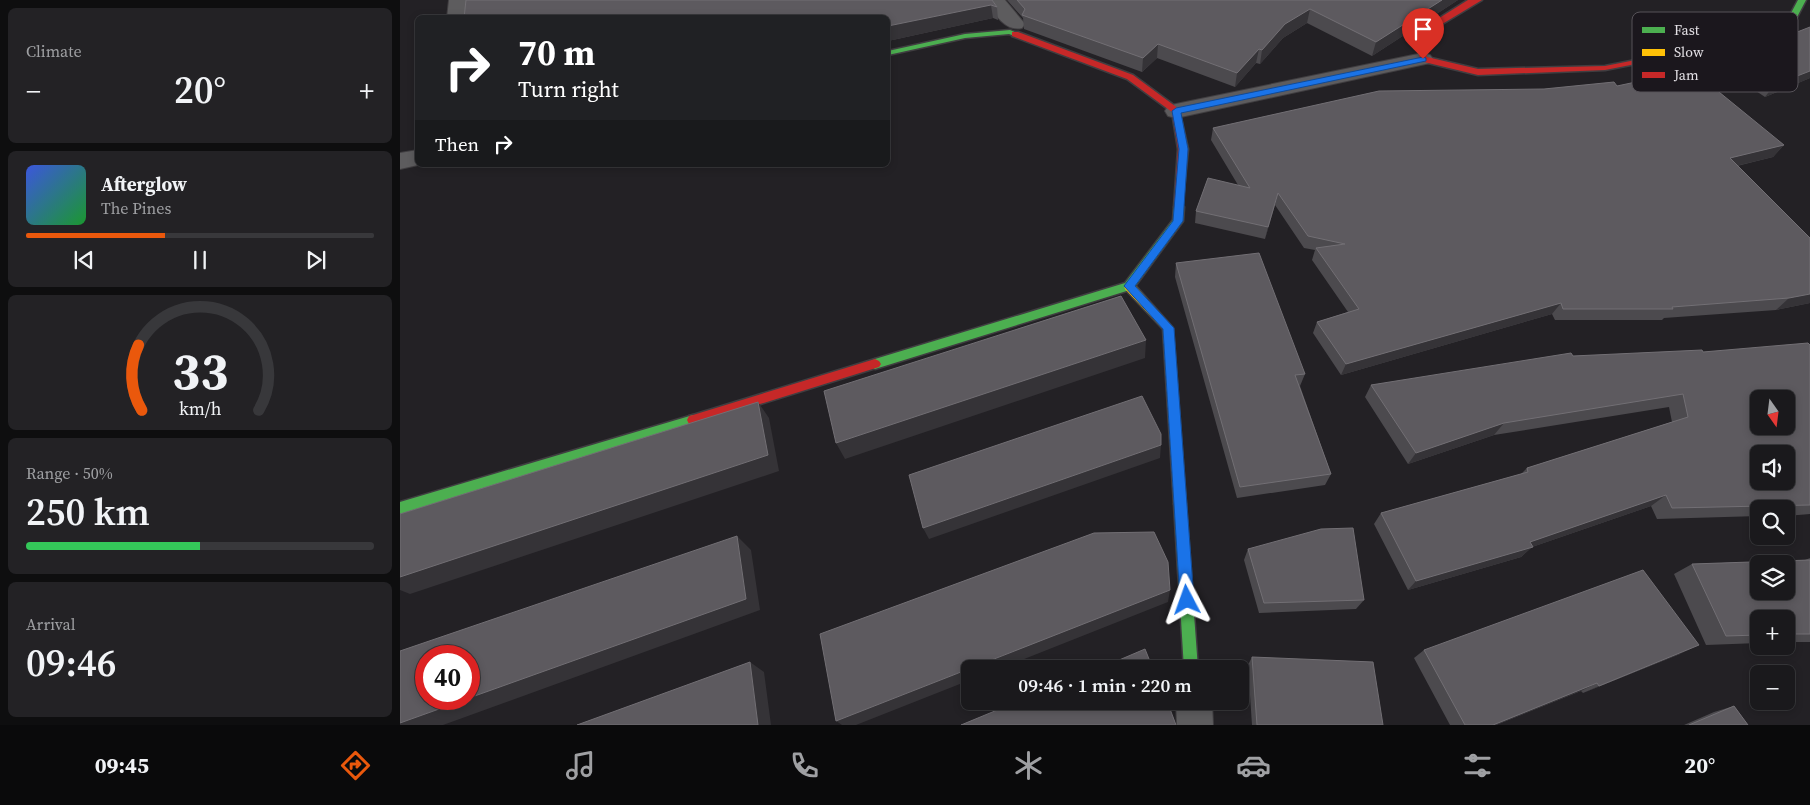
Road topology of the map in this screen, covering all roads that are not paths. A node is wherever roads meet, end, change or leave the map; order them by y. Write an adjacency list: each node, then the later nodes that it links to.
1 (458, 0): 6 (street)
2 (995, 0): 7 (street)
3 (1478, 0): 9 (street)
4 (1802, 0): 5 (street)
5 (1796, 12)
6 (456, 15)
7 (1014, 24)
8 (890, 53): 11 (street)
9 (1423, 59): 10 (street); 11 (street)
10 (1632, 63)
11 (1176, 111): 14 (street)
12 (415, 158): 13 (street)
13 (400, 161)
14 (1129, 286): 15 (street); 16 (street)
15 (400, 508)
16 (1190, 660)
17 (1194, 710): 18 (street)
18 (1195, 725)

